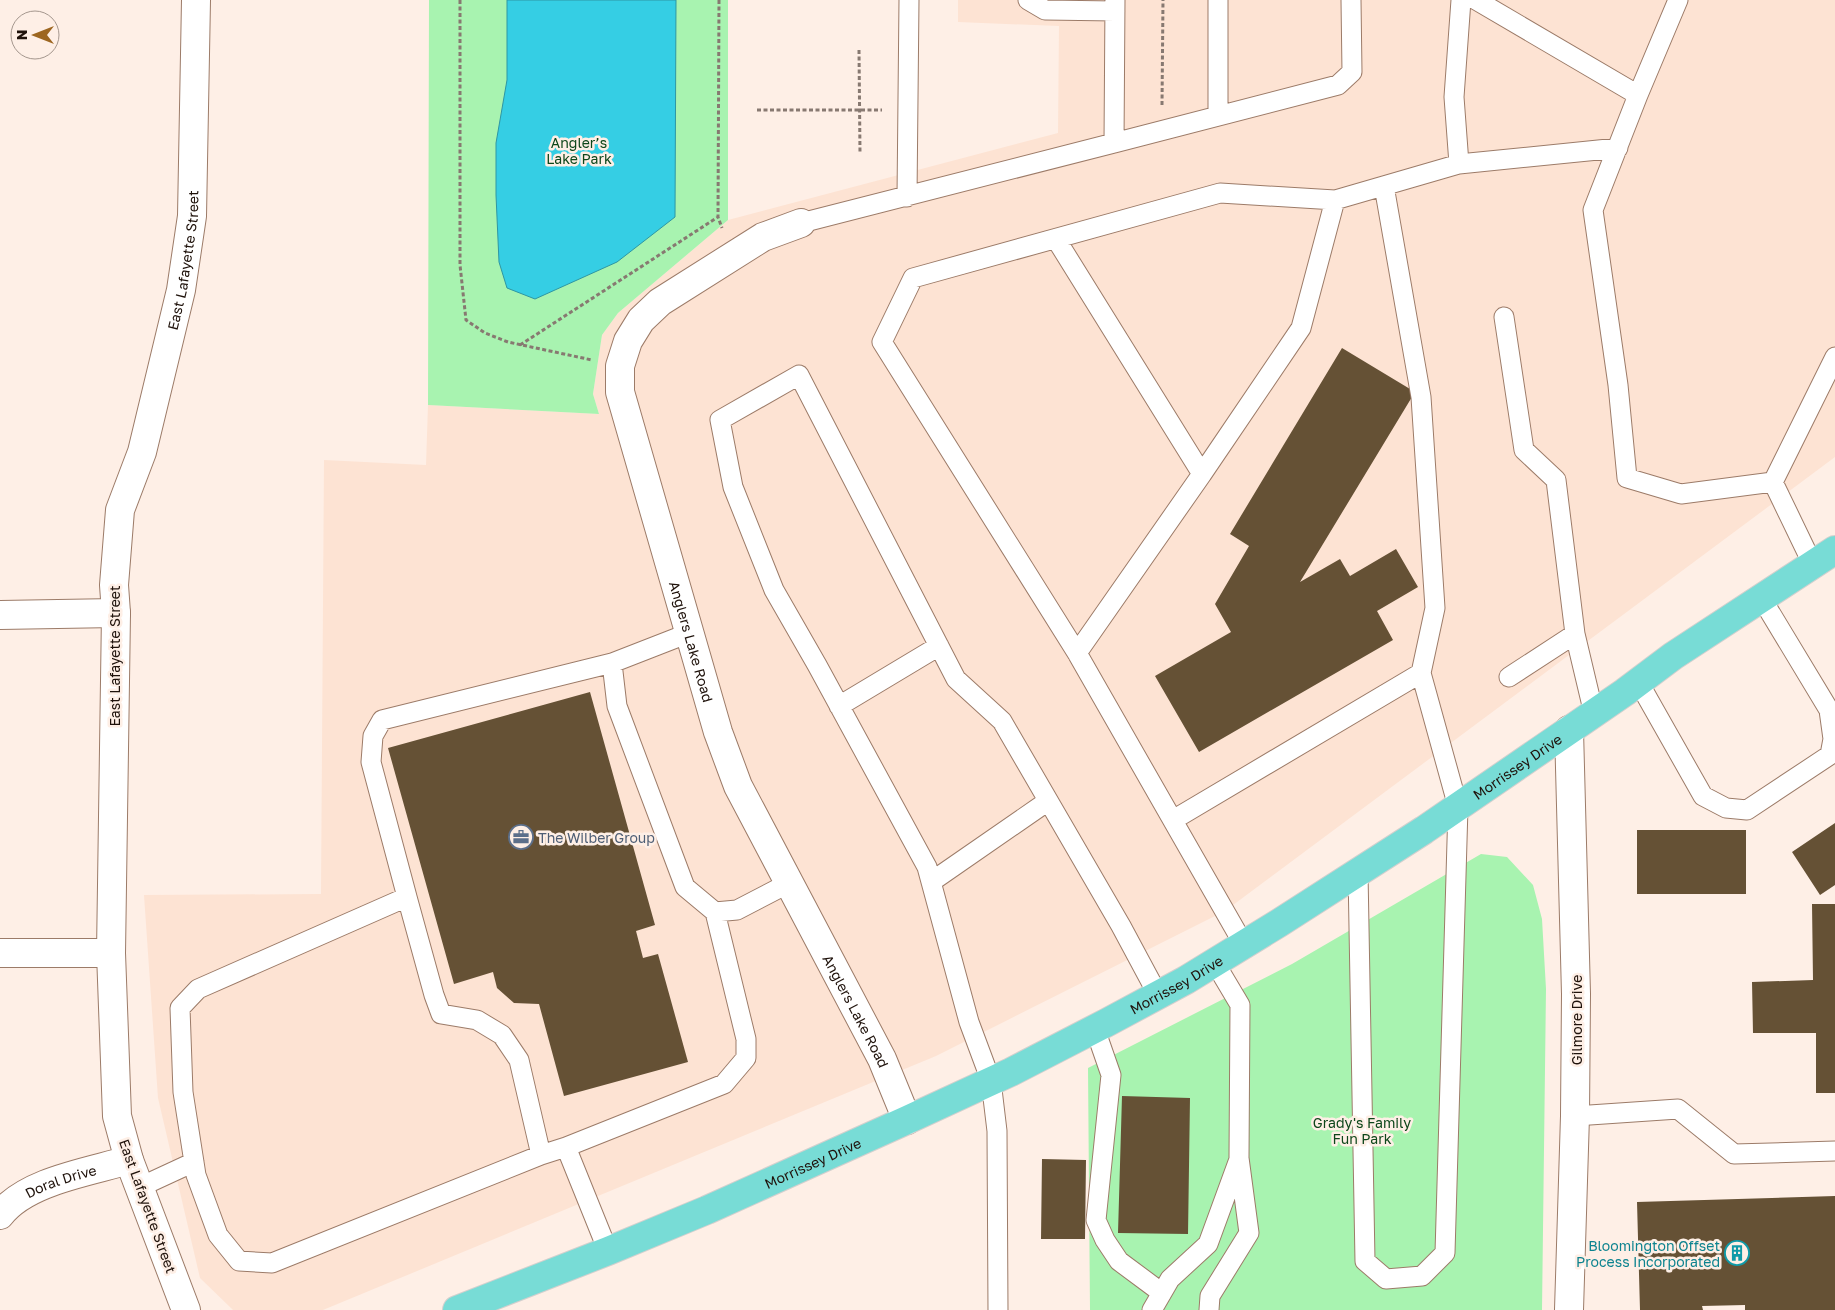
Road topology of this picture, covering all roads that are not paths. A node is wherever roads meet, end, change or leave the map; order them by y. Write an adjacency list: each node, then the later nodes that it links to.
1 (196, 0): 26 (street, East Lafayette Street)
2 (909, 0): 16 (lane)
3 (1028, 0): 9 (lane)
4 (1218, 0): 11 (lane)
5 (1351, 0): 11 (lane)
6 (1462, 0): 14 (lane)
7 (1476, 0): 10 (lane)
8 (1678, 0): 10 (lane)
9 (1115, 5): 12 (lane)
10 (1638, 95): 13 (lane)
11 (1218, 116): 12 (lane)
12 (1114, 143): 16 (lane)
13 (1618, 148): 14 (lane); 23 (lane)
14 (1460, 164): 15 (lane)
15 (1384, 186): 17 (lane); 33 (lane)
16 (907, 197): 18 (lane)
17 (1334, 200): 19 (lane); 22 (lane)
18 (801, 223): 28 (street, Anglers Lake Road)
19 (1056, 239): 22 (lane); 31 (lane)
20 (1504, 317): 29 (lane)
21 (1835, 357): 23 (lane)
22 (1202, 474): 31 (lane)
23 (1774, 482): 24 (lane)
24 (1824, 557): 25 (main road, Morrissey Drive)
25 (1762, 600): 35 (main road, Morrissey Drive); 35 (lane)
26 (116, 613): 27 (street); 49 (street, East Lafayette Street)
27 (0, 615)
28 (689, 634): 32 (lane); 43 (street, Anglers Lake Road)
29 (1575, 634): 34 (lane); 37 (lane)
30 (939, 646): 36 (lane); 36 (lane); 39 (lane)
31 (1077, 653): 41 (lane)
32 (612, 663): 45 (lane); 46 (lane)
33 (1421, 674): 40 (lane); 41 (lane)
34 (1509, 677)
35 (1639, 683): 37 (main road, Morrissey Drive)
36 (840, 706): 44 (lane)
37 (1594, 714): 38 (main road, Morrissey Drive)
38 (1569, 730): 40 (main road, Morrissey Drive); 54 (street, Gilmore Drive)
39 (1048, 801): 44 (lane); 51 (lane)
40 (1458, 806): 42 (main road, Morrissey Drive); 42 (lane)
41 (1172, 820): 47 (lane)
42 (1358, 872): 47 (main road, Morrissey Drive)
43 (789, 882): 46 (lane); 55 (street, Anglers Lake Road)
44 (931, 882): 53 (lane)
45 (407, 897): 58 (lane); 61 (lane)
46 (714, 912): 56 (lane)
47 (1244, 945): 50 (main road, Morrissey Drive)
48 (0, 952): 49 (street)
49 (112, 952): 60 (street, East Lafayette Street)
50 (1215, 964): 51 (main road, Morrissey Drive); 59 (lane)
51 (1158, 995): 52 (main road, Morrissey Drive)
52 (1095, 1029): 53 (main road, Morrissey Drive); 65 (lane)
53 (992, 1081): 55 (main road, Morrissey Drive); 68 (lane)
54 (1575, 1116): 57 (lane); 71 (street, Gilmore Drive)
55 (907, 1120): 64 (main road, Morrissey Drive)
56 (566, 1147): 58 (lane); 64 (lane)
57 (1835, 1151)
58 (541, 1155): 61 (lane)
59 (1239, 1158): 65 (lane); 70 (lane)
60 (129, 1160): 62 (street, East Lafayette Street); 63 (street, Doral Drive)
61 (194, 1162): 62 (lane)
62 (140, 1187): 67 (street, East Lafayette Street)
63 (0, 1215)
64 (608, 1251): 66 (main road, Morrissey Drive)
65 (1162, 1293): 69 (lane)
66 (461, 1309)
67 (186, 1310)
68 (998, 1310)
69 (1152, 1310)
70 (1209, 1310)
71 (1570, 1310)

